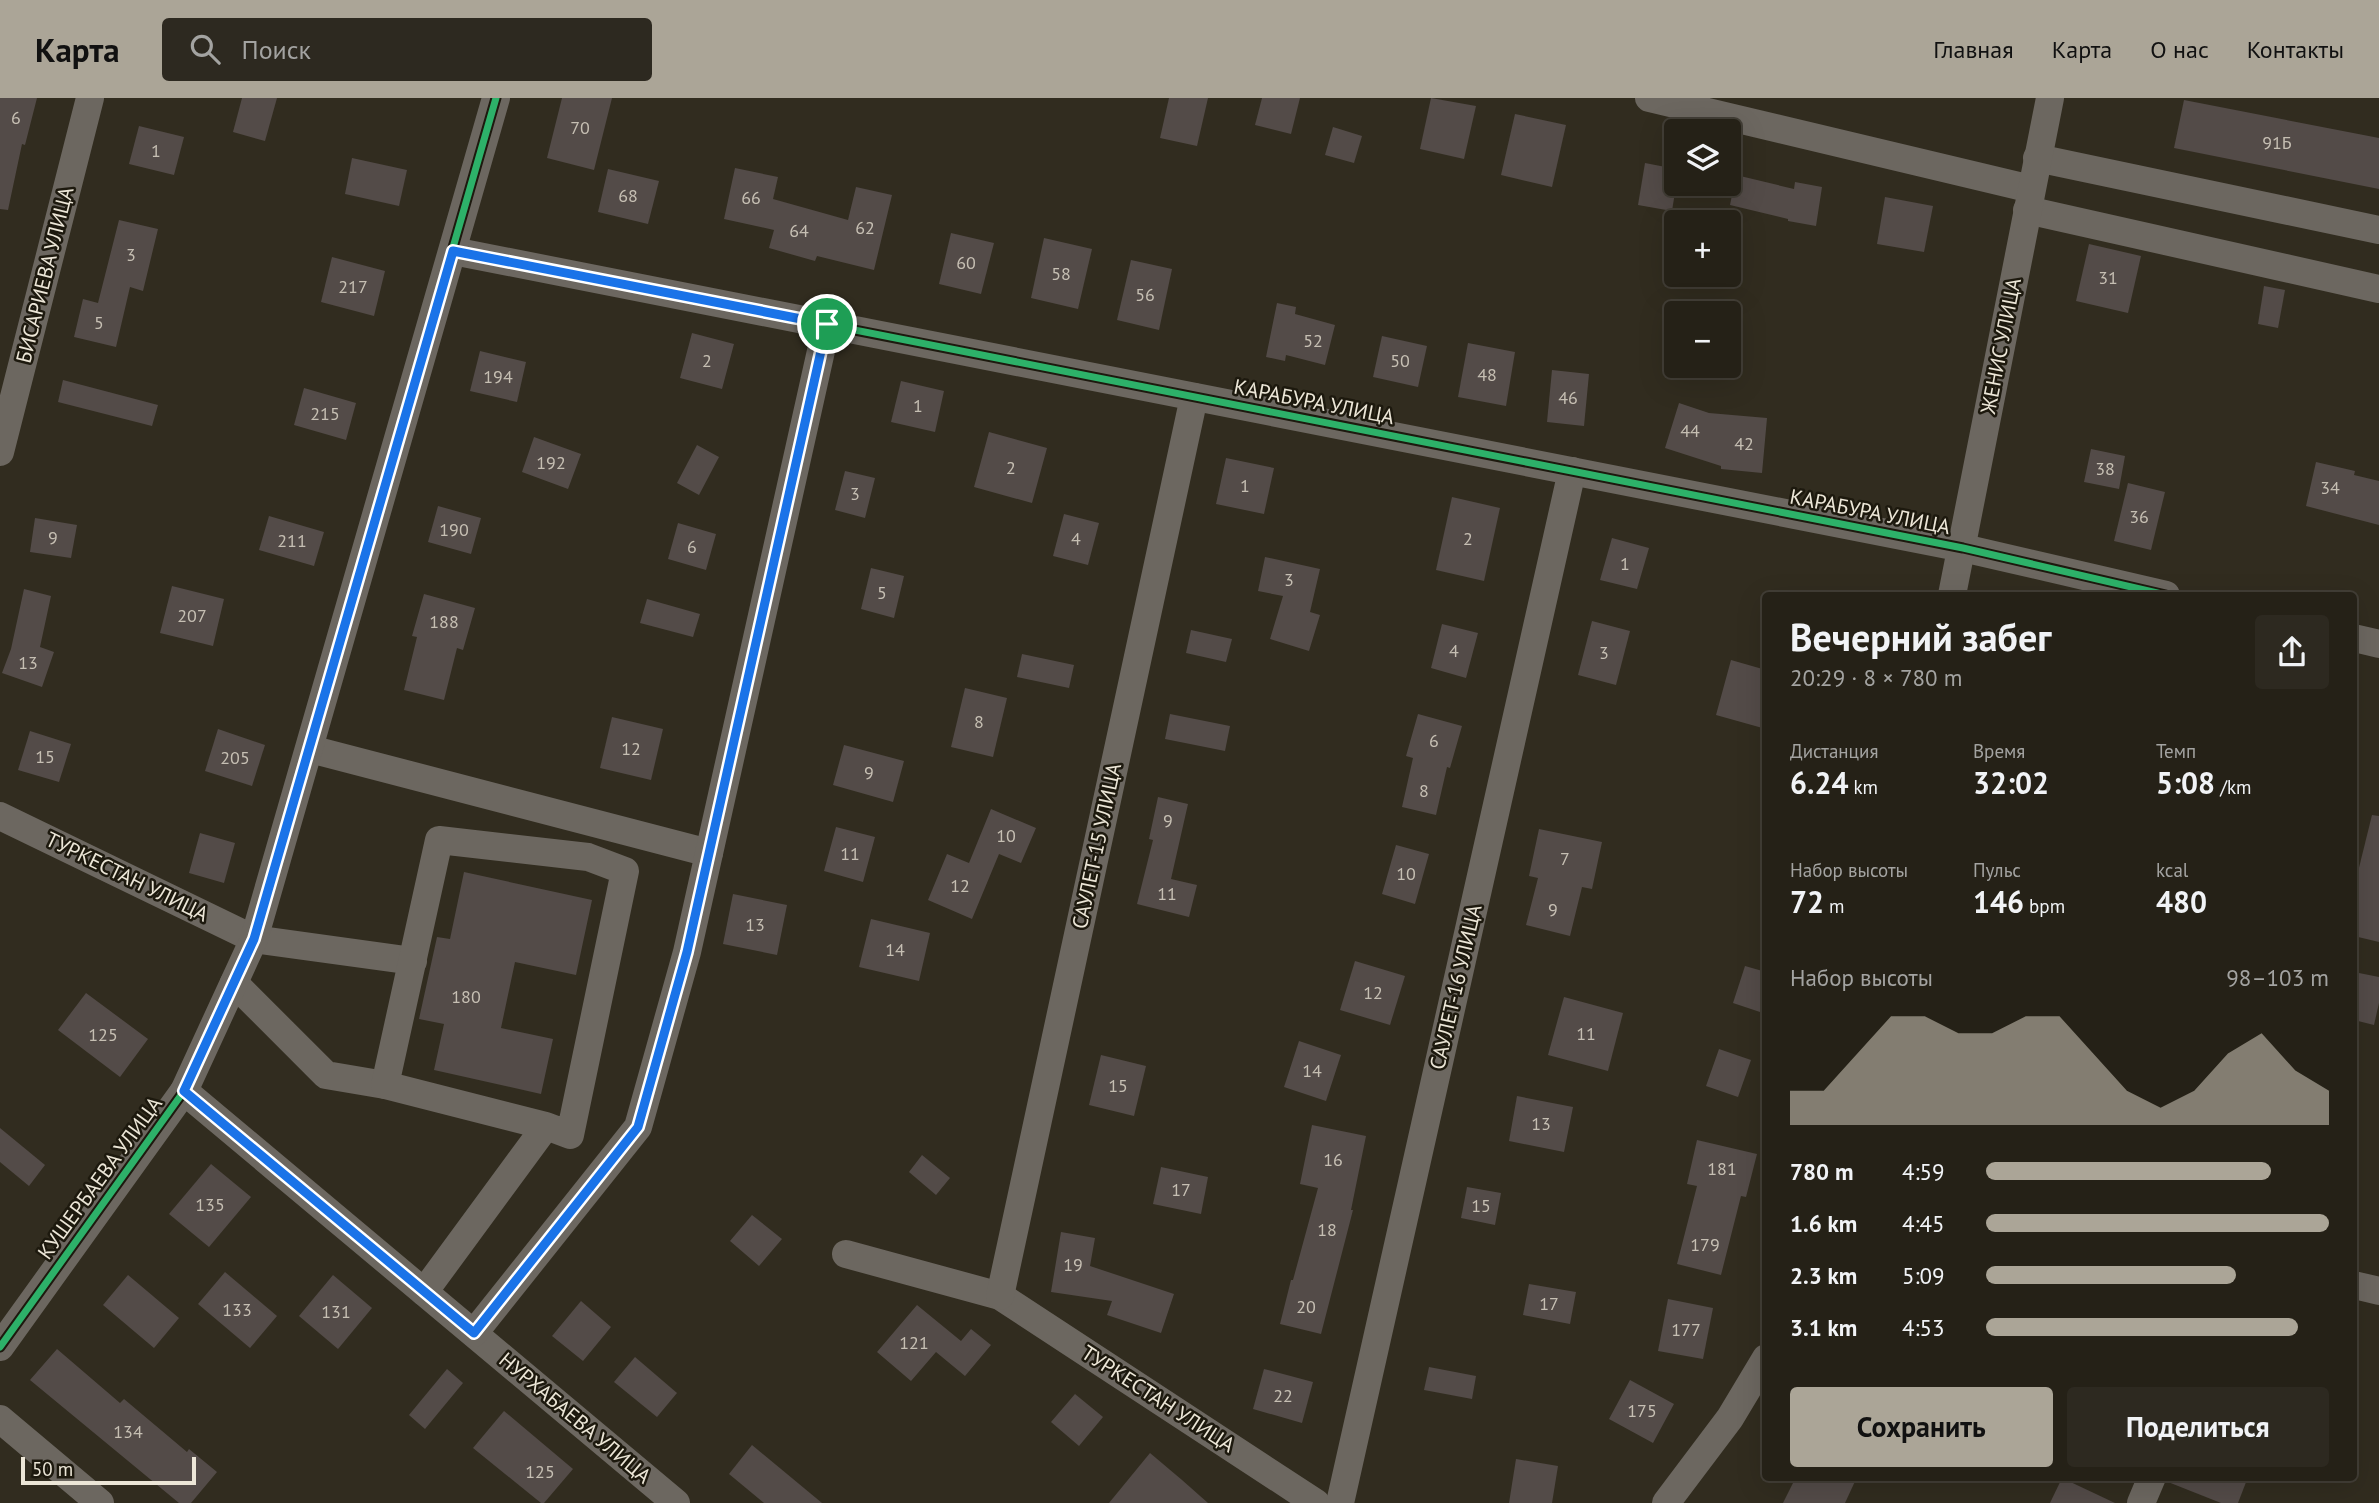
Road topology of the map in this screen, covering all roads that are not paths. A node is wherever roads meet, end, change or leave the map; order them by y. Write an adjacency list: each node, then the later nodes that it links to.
1 (90, 98): 12 (street, БИСАРИЕВА УЛИЦА)
2 (496, 98): 8 (street, КУШЕРБАЕВА УЛИЦА)
3 (1648, 98): 6 (street)
4 (2050, 98): 5 (street, ЖЕНИС УЛИЦА)
5 (2037, 158): 6 (street, ЖЕНИС УЛИЦА); 7 (street)
6 (2029, 200): 9 (street); 14 (street, ЖЕНИС УЛИЦА)
7 (2379, 230)
8 (453, 251): 10 (street, КАРАБУРА УЛИЦА); 19 (street, КУШЕРБАЕВА УЛИЦА)
9 (2379, 289)
10 (827, 324): 11 (street, КАРАБУРА УЛИЦА); 21 (street)
11 (1195, 397): 13 (street, КАРАБУРА УЛИЦА); 32 (street, САУЛЕТ-15 УЛИЦА)
12 (0, 452)
13 (1572, 471): 14 (street, КАРАБУРА УЛИЦА); 41 (street, САУЛЕТ-16 УЛИЦА)
14 (1963, 548): 15 (street, ЖЕНИС УЛИЦА); 16 (street, КАРАБУРА УЛИЦА)
15 (1953, 592)
16 (2153, 592)
17 (2357, 639): 18 (street)
18 (2379, 644)
19 (310, 749): 21 (street); 22 (street, КУШЕРБАЕВА УЛИЦА)
20 (0, 816): 22 (street, ТУРКЕСТАН УЛИЦА)
21 (709, 853): 33 (street)
22 (254, 939): 23 (street, ТУРКЕСТАН УЛИЦА); 24 (street, КУШЕРБАЕВА УЛИЦА)
23 (413, 961): 25 (street); 27 (street)
24 (234, 983): 25 (street); 26 (street, КУШЕРБАЕВА УЛИЦА)
25 (385, 1086): 27 (street)
26 (184, 1091): 31 (street, НУРХАБАЕВА УЛИЦА); 34 (street, КУШЕРБАЕВА УЛИЦА)
27 (546, 1126): 31 (street)
28 (846, 1254): 32 (street, ТУРКЕСТАН УЛИЦА)
29 (2357, 1286): 30 (street)
30 (2379, 1291)
31 (424, 1292): 33 (street, НУРХАБАЕВА УЛИЦА)
32 (1000, 1296): 40 (street, ТУРКЕСТАН УЛИЦА)
33 (474, 1333): 39 (street, НУРХАБАЕВА УЛИЦА)
34 (0, 1347)
35 (1762, 1364): 42 (street)
36 (0, 1419): 38 (street)
37 (2150, 1481): 43 (street)
38 (100, 1503)
39 (676, 1503)
40 (1316, 1503)
41 (1340, 1503)
42 (1666, 1503)
43 (2141, 1503)

